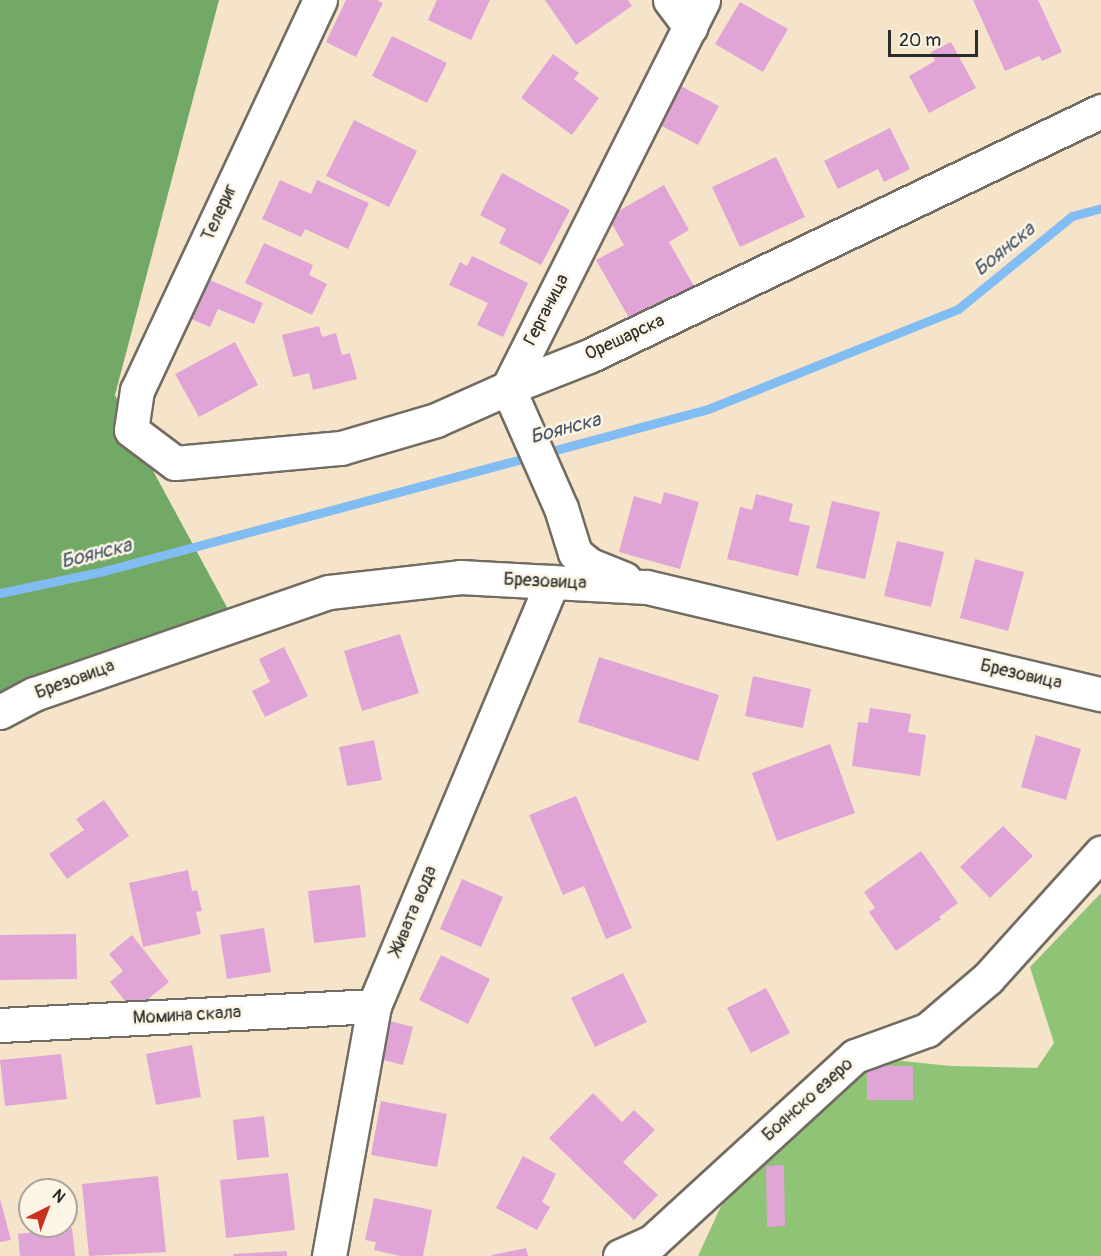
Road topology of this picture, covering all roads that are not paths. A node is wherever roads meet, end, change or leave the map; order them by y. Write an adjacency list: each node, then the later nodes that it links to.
1 (320, 0): 6 (street, Телериг)
2 (670, 0): 3 (street)
3 (697, 13): 5 (street, Герганица)
4 (1101, 111): 5 (street, Орешарска)
5 (508, 388): 6 (street, Орешарска); 8 (street)
6 (131, 430)
7 (552, 582): 8 (street, Брезовица); 10 (street, Брезовица); 12 (street, Живата вода)
8 (647, 587): 9 (street, Брезовица)
9 (1101, 694)
10 (0, 712)
11 (1101, 853): 14 (street, Боянско езеро)
12 (374, 1006): 13 (street, Момина скала); 15 (street, Живата вода)
13 (0, 1025)
14 (652, 1249): 16 (street, Боянско езеро)
15 (328, 1256)
16 (620, 1256)

